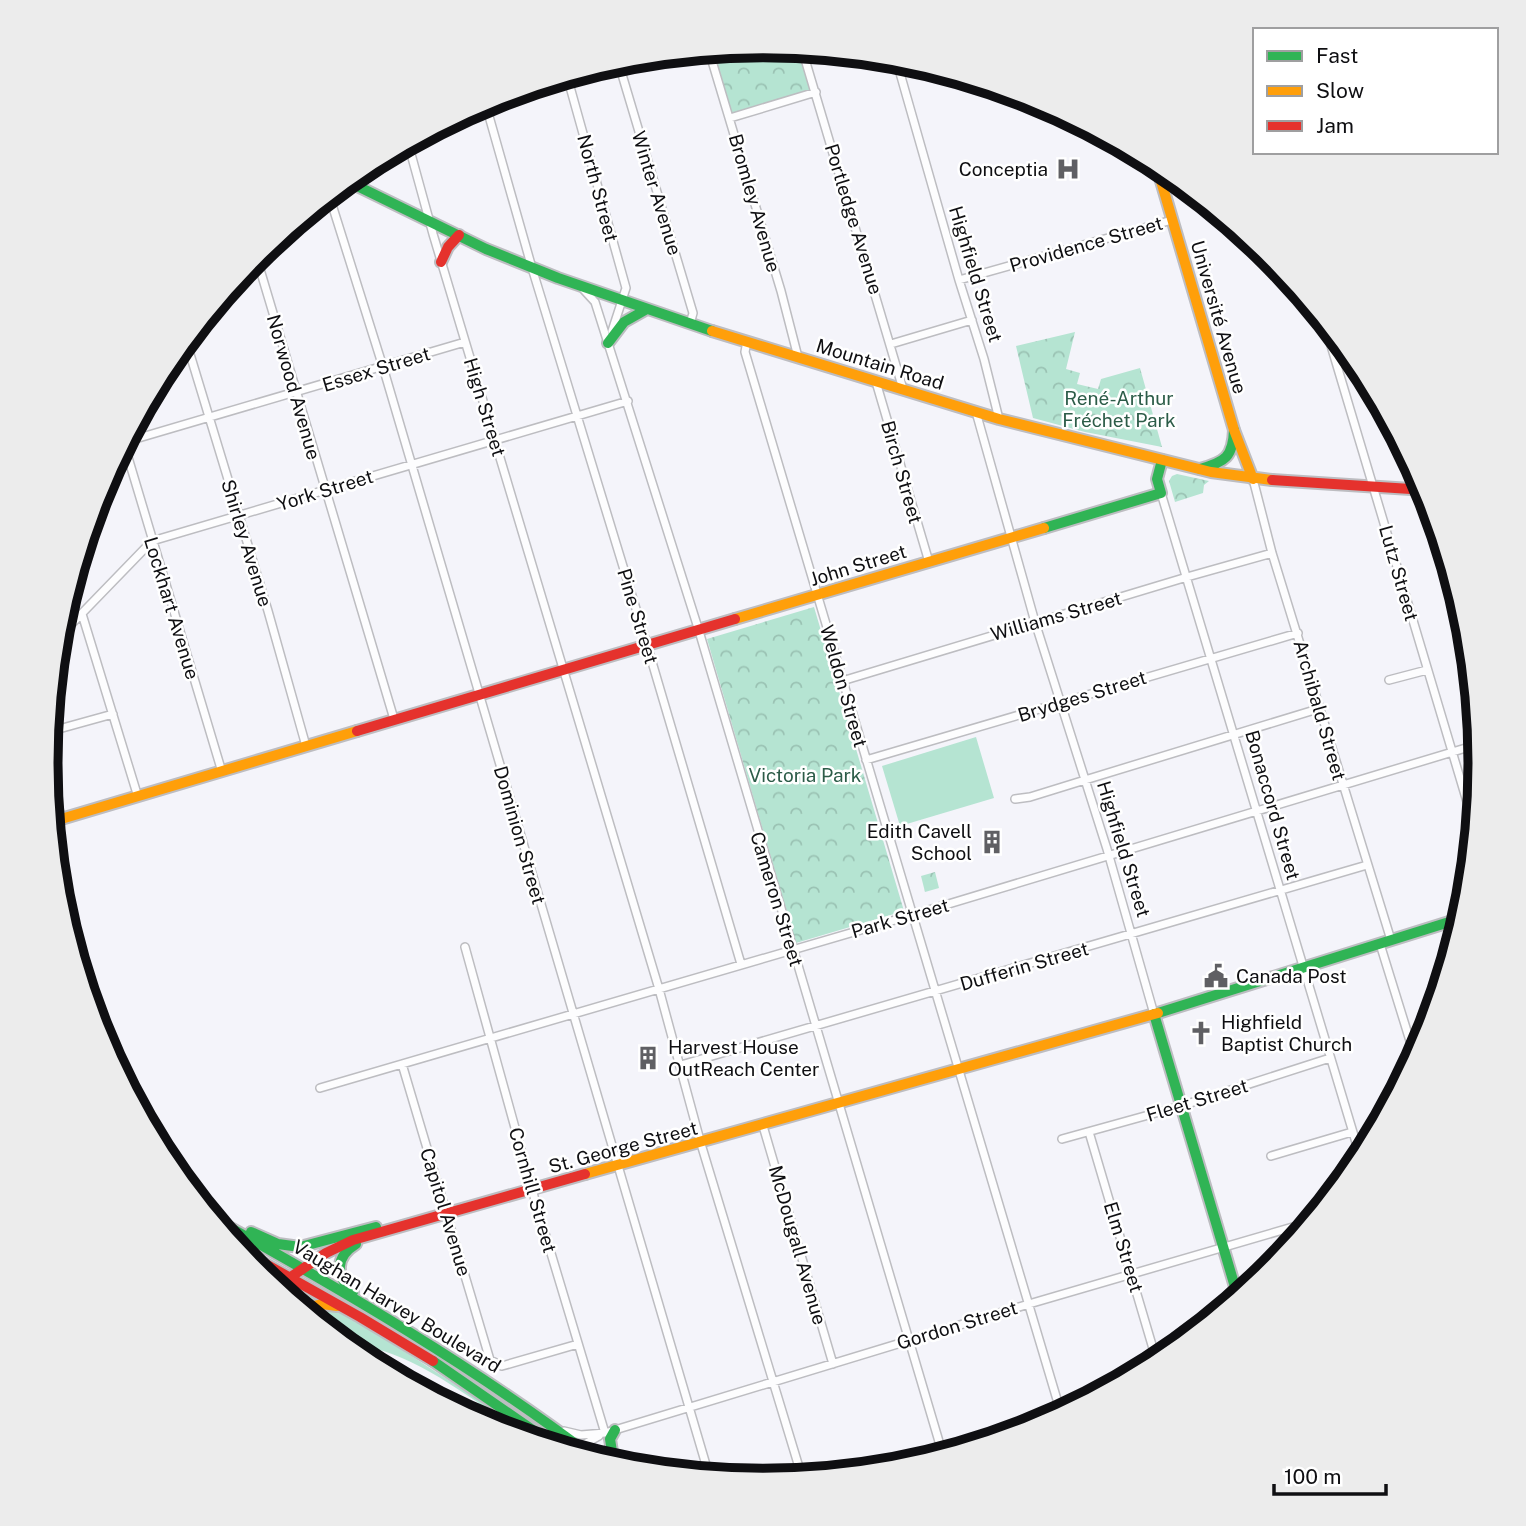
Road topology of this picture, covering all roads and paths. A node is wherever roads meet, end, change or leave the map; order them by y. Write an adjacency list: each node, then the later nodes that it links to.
1 (805, 59): 6 (street, Portledge Avenue)
2 (712, 60): 8 (street, Bromley Avenue)
3 (899, 71): 19 (street, Highfield Street)
4 (621, 72): 24 (street, Winter Avenue)
5 (570, 85): 21 (street, North Street)
6 (816, 92): 8 (street); 28 (street, Portledge Avenue)
7 (488, 113): 17 (street, Pine Street)
8 (730, 118): 31 (street, Bromley Avenue)
9 (410, 152): 14 (street, High Street)
10 (1161, 181): 13 (main road, Université Avenue)
11 (358, 186): 14 (main road, Mountain Road)
12 (332, 205): 32 (street, Dominion Street)
13 (1172, 220): 19 (street, Providence Street); 41 (main road, Université Avenue)
14 (429, 221): 15 (main road, Mountain Road); 16 (street, High Street)
15 (458, 235): 16 (main road); 17 (main road, Mountain Road)
16 (441, 262): 26 (street, High Street)
17 (532, 268): 20 (main road, Mountain Road); 38 (street, Pine Street)
18 (260, 269): 35 (street, Norwood Avenue)
19 (958, 280): 23 (street, Highfield Street)
20 (582, 287): 21 (main road, Mountain Road); 27 (street, Cameron Street)
21 (621, 300): 22 (main road, Mountain Road); 27 (street)
22 (647, 309): 24 (main road, Mountain Road); 27 (main road)
23 (972, 320): 28 (street); 40 (street, Highfield Street)
24 (690, 324): 25 (main road, Mountain Road)
25 (747, 341): 31 (main road, Mountain Road); 59 (street, Weldon Street)
26 (466, 342): 32 (street, Essex Street); 43 (street, High Street)
27 (608, 343): 36 (street, Cameron Street)
28 (891, 344): 34 (street, Portledge Avenue)
29 (1331, 345): 49 (street, Lutz Street)
30 (190, 353): 39 (street, Shirley Avenue)
31 (798, 357): 33 (main road, Mountain Road)
32 (383, 367): 35 (street, Essex Street); 46 (street, Dominion Street)
33 (876, 382): 34 (main road, Mountain Road); 57 (street, Birch Street)
34 (904, 390): 37 (main road, Mountain Road)
35 (295, 392): 39 (street, Essex Street); 51 (street, Norwood Avenue)
36 (628, 401): 38 (street, York Street); 63 (street, Cameron Street)
37 (976, 412): 40 (main road, Mountain Road); 54 (street, Highfield Street)
38 (576, 416): 43 (street, York Street); 65 (street, Pine Street)
39 (209, 418): 42 (street, Essex Street); 53 (street, Shirley Avenue)
40 (999, 419): 45 (main road, Mountain Road)
41 (1234, 430): 47 (main road); 48 (main road, Université Avenue)
42 (136, 439)
43 (496, 440): 46 (street, York Street); 67 (street, High Street)
44 (128, 456): 55 (street, Lockhart Avenue)
45 (1162, 460): 47 (main road, Mountain Road); 52 (main road, Bonaccord Street)
46 (410, 465): 51 (street, York Street); 71 (street, Dominion Street)
47 (1198, 469): 48 (main road, Mountain Road)
48 (1253, 480): 49 (main road, Mountain Road); 56 (street, Archibald Street)
49 (1373, 487): 50 (main road, Mountain Road); 68 (street, Lutz Street)
50 (1413, 489)
51 (325, 491): 53 (street, York Street); 75 (street, Norwood Avenue)
52 (1161, 493): 54 (main road, John Street); 58 (street, Bonaccord Street)
53 (238, 516): 55 (street, York Street); 78 (street, Shirley Avenue)
54 (1013, 538): 57 (main road, John Street); 61 (street, Highfield Street)
55 (152, 541): 60 (street, York Street); 82 (street, Lockhart Avenue)
56 (1272, 553): 58 (street, Williams Street); 64 (street, Archibald Street)
57 (929, 562): 59 (main road, John Street)
58 (1187, 576): 61 (street, Williams Street); 66 (street, Bonaccord Street)
59 (817, 596): 63 (main road, John Street); 70 (street, Weldon Street)
60 (82, 614): 62 (street, York Street); 74 (street)
61 (1035, 622): 70 (street, Williams Street); 72 (street, Highfield Street)
62 (71, 625)
63 (699, 631): 65 (main road, John Street); 98 (street, Cameron Street)
64 (1297, 633): 66 (street, Brydges Street); 73 (street, Archibald Street)
65 (647, 645): 67 (main road, John Street); 99 (street, Pine Street)
66 (1211, 657): 72 (street, Brydges Street); 77 (street, Bonaccord Street)
67 (564, 670): 71 (main road, John Street); 101 (street, High Street)
68 (1427, 670): 69 (street); 80 (street, Lutz Street)
69 (1389, 680)
70 (842, 681): 81 (street, Weldon Street)
71 (479, 695): 75 (main road, John Street); 103 (street, Dominion Street)
72 (1060, 702): 81 (street, Brydges Street); 83 (street, Highfield Street)
73 (1321, 708): 77 (street); 84 (street, Archibald Street)
74 (113, 714): 76 (street); 85 (street)
75 (394, 719): 78 (main road, John Street)
76 (59, 729)
77 (1234, 734): 83 (street); 88 (street, Bonaccord Street)
78 (306, 746): 82 (main road, John Street)
79 (1468, 748): 80 (street, Park Street)
80 (1452, 753): 84 (street, Park Street); 87 (street, Lutz Street)
81 (866, 760): 93 (street, Weldon Street)
82 (222, 772): 85 (main road, John Street)
83 (1085, 780): 86 (street); 90 (street, Highfield Street)
84 (1343, 786): 88 (street, Park Street); 91 (street, Archibald Street)
85 (138, 797): 89 (main road)
86 (1015, 799)
87 (1467, 803)
88 (1256, 811): 90 (street, Park Street); 92 (street, Bonaccord Street)
89 (60, 820)
90 (1109, 855): 93 (street, Park Street); 95 (street, Highfield Street)
91 (1367, 865): 92 (street, Dufferin Street); 96 (street, Archibald Street)
92 (1280, 892): 95 (street, Dufferin Street); 100 (street, Bonaccord Street)
93 (912, 915): 98 (street, Park Street); 102 (street, Weldon Street)
94 (1450, 922): 96 (main road, St. George Street)
95 (1131, 935): 102 (street, Dufferin Street); 104 (street, Highfield Street)
96 (1386, 942): 100 (main road, St. George Street); 107 (street, Archibald Street)
97 (464, 947): 106 (street, Cornhill Street)
98 (792, 950): 99 (street, Park Street); 105 (street, Cameron Street)
99 (741, 964): 101 (street, Park Street)
100 (1303, 968): 104 (main road, St. George Street); 108 (street, Bonaccord Street)
101 (659, 989): 103 (street, Park Street); 110 (street, High Street)
102 (935, 992): 105 (street, Dufferin Street); 111 (street, Weldon Street)
103 (573, 1014): 106 (street, Park Street); 122 (street, Dominion Street)
104 (1154, 1014): 111 (main road, St. George Street); 114 (main road, Highfield Street)
105 (816, 1026): 110 (street, Dufferin Street); 113 (street, Cameron Street)
106 (490, 1039): 109 (street, Park Street); 123 (street, Cornhill Street)
107 (1411, 1042)
108 (1330, 1058): 114 (street, Fleet Street); 117 (street, Bonaccord Street)
109 (402, 1065): 112 (street, Park Street); 124 (street, Capitol Avenue)
110 (681, 1065): 119 (street, High Street)
111 (958, 1071): 113 (main road, St. George Street); 136 (street, Weldon Street)
112 (320, 1088)
113 (838, 1104): 115 (main road, St. George Street); 140 (street, Cameron Street)
114 (1181, 1106): 116 (street, Fleet Street); 129 (main road, Highfield Street)
115 (763, 1126): 119 (main road, St. George Street); 143 (street, McDougall Avenue)
116 (1089, 1132): 118 (street, Fleet Street); 132 (street, Elm Street)
117 (1352, 1132): 120 (street, Bonaccord Street); 121 (street)
118 (1062, 1139)
119 (701, 1144): 122 (main road, St. George Street); 144 (street, High Street)
120 (1356, 1144)
121 (1271, 1156)
122 (617, 1167): 123 (main road, St. George Street); 146 (street, Dominion Street)
123 (533, 1190): 124 (main road, St. George Street); 141 (street, Cornhill Street)
124 (447, 1213): 126 (main road, St. George Street); 141 (street, Capitol Avenue)
125 (227, 1221): 126 (main road)
126 (404, 1225): 131 (main road, St. George Street); 139 (main road)
127 (1291, 1230): 129 (street, Gordon Street)
128 (236, 1231): 131 (main road, Vaughan Harvey Boulevard)
129 (1224, 1247): 132 (street, Gordon Street); 135 (main road, Highfield Street)
130 (265, 1263): 133 (main road, Vaughan Harvey Boulevard)
131 (303, 1269): 133 (main road, St. George Street); 139 (main road, Vaughan Harvey Boulevard)
132 (1132, 1274): 136 (street, Gordon Street); 142 (street, Elm Street)
133 (291, 1277): 134 (main road, St. George Street); 138 (main road, Vaughan Harvey Boulevard)
134 (285, 1281)
135 (1235, 1287)
136 (1029, 1304): 140 (street, Gordon Street); 145 (street, Weldon Street)
137 (313, 1306): 138 (main road)
138 (346, 1307): 148 (main road, Vaughan Harvey Boulevard)
139 (379, 1311): 147 (main road, Vaughan Harvey Boulevard)
140 (909, 1340): 143 (street, Gordon Street); 152 (street, Cameron Street)
141 (578, 1344): 149 (street, Cornhill Street)
142 (1154, 1350)
143 (833, 1363): 144 (street, Gordon Street)
144 (774, 1381): 146 (street, Gordon Street); 155 (street, High Street)
145 (1058, 1404)
146 (690, 1407): 149 (street, Gordon Street); 154 (street, Dominion Street)
147 (554, 1427): 149 (street, Gordon Street); 150 (main road, Vaughan Harvey Boulevard)
148 (534, 1430)
149 (610, 1431): 151 (street, Gordon Street); 153 (main road)
150 (567, 1440)
151 (584, 1445)
152 (940, 1445)
153 (612, 1452)
154 (706, 1466)
155 (799, 1467)

